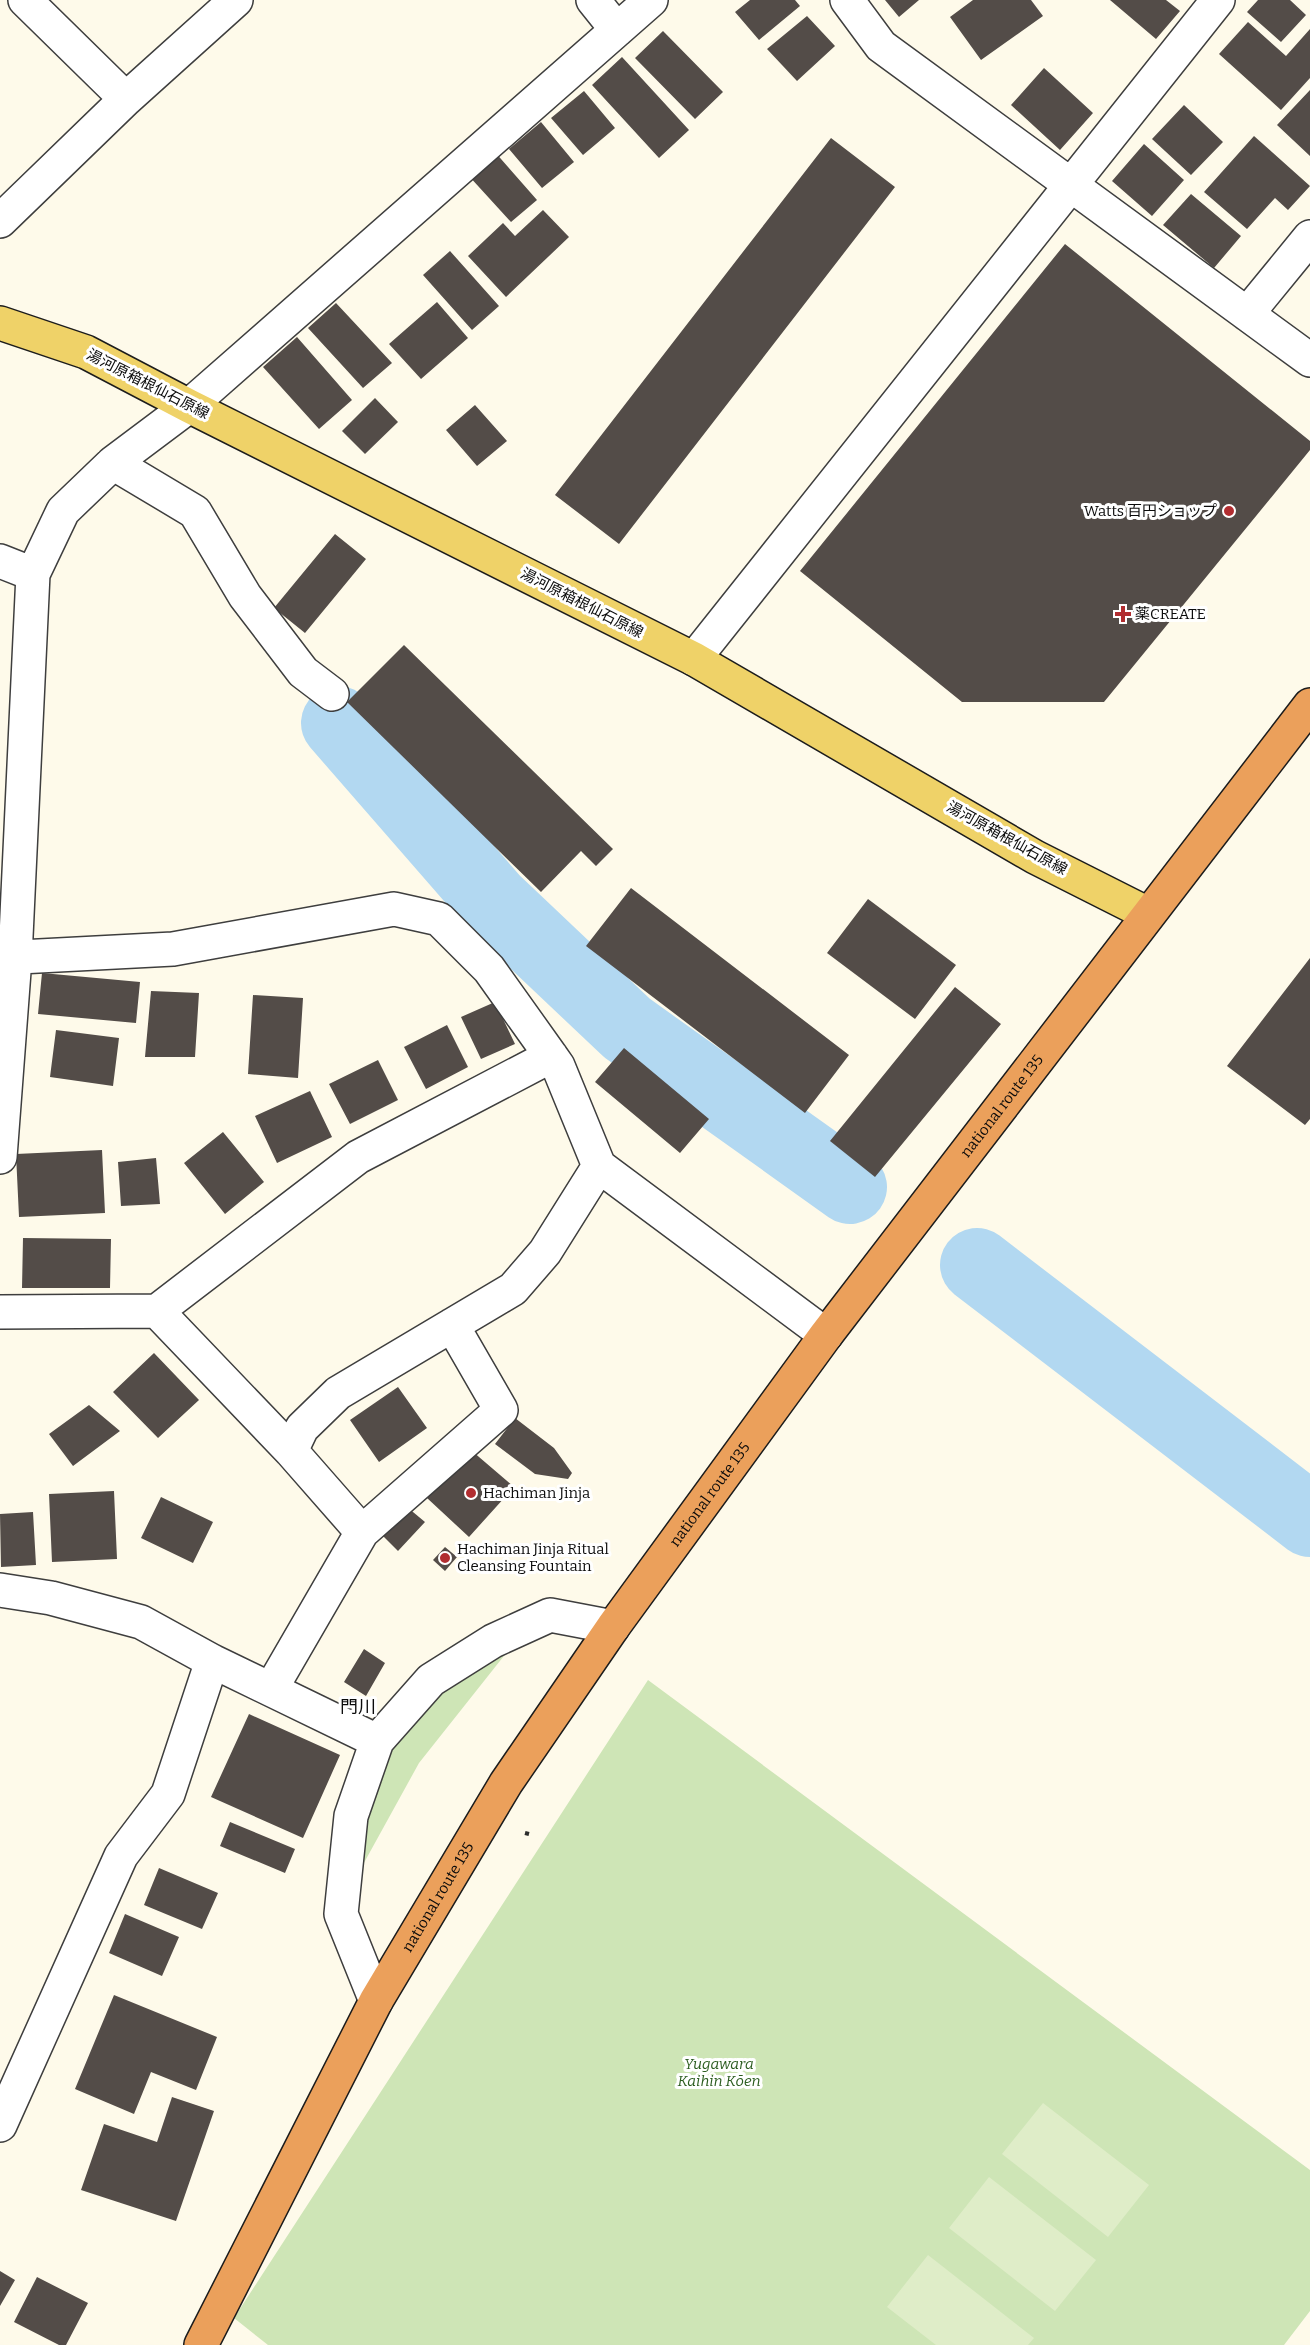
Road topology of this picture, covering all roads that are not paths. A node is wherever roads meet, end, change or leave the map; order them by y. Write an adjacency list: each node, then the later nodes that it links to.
1 (25, 0): 8 (street)
2 (236, 0): 8 (street)
3 (593, 0): 7 (street)
4 (651, 0): 7 (street)
5 (847, 0): 9 (street)
6 (1218, 0): 9 (street)
7 (617, 30): 15 (street)
8 (126, 99): 10 (street)
9 (1071, 185): 12 (street); 19 (street)
10 (0, 221)
11 (1310, 237): 12 (street)
12 (1247, 314): 14 (street)
13 (0, 323): 15 (main road, 湯河原箱根仙石原線)
14 (1310, 360)
15 (189, 406): 16 (street); 19 (main road, 湯河原箱根仙石原線)
16 (113, 463): 18 (street); 20 (street)
17 (0, 561): 18 (street)
18 (33, 574): 23 (street)
19 (694, 659): 22 (main road, 湯河原箱根仙石原線)
20 (332, 694)
21 (1310, 705): 22 (highway, national route 135)
22 (1148, 914): 30 (highway, national route 135)
23 (7, 958): 24 (street); 25 (street)
24 (551, 1056): 26 (street); 27 (street)
25 (0, 1157)
26 (599, 1166): 29 (street); 30 (street)
27 (157, 1311): 28 (street); 31 (street)
28 (0, 1312)
29 (452, 1325): 31 (street); 32 (street)
30 (826, 1335): 34 (highway, national route 135)
31 (291, 1451): 32 (street)
32 (362, 1532): 36 (street)
33 (0, 1590): 35 (street)
34 (613, 1627): 37 (street); 38 (highway, national route 135)
35 (212, 1661): 36 (street); 39 (street)
36 (271, 1689): 37 (street)
37 (377, 1741): 38 (street)
38 (376, 2001): 40 (highway, national route 135)
39 (0, 2125)
40 (201, 2345)

